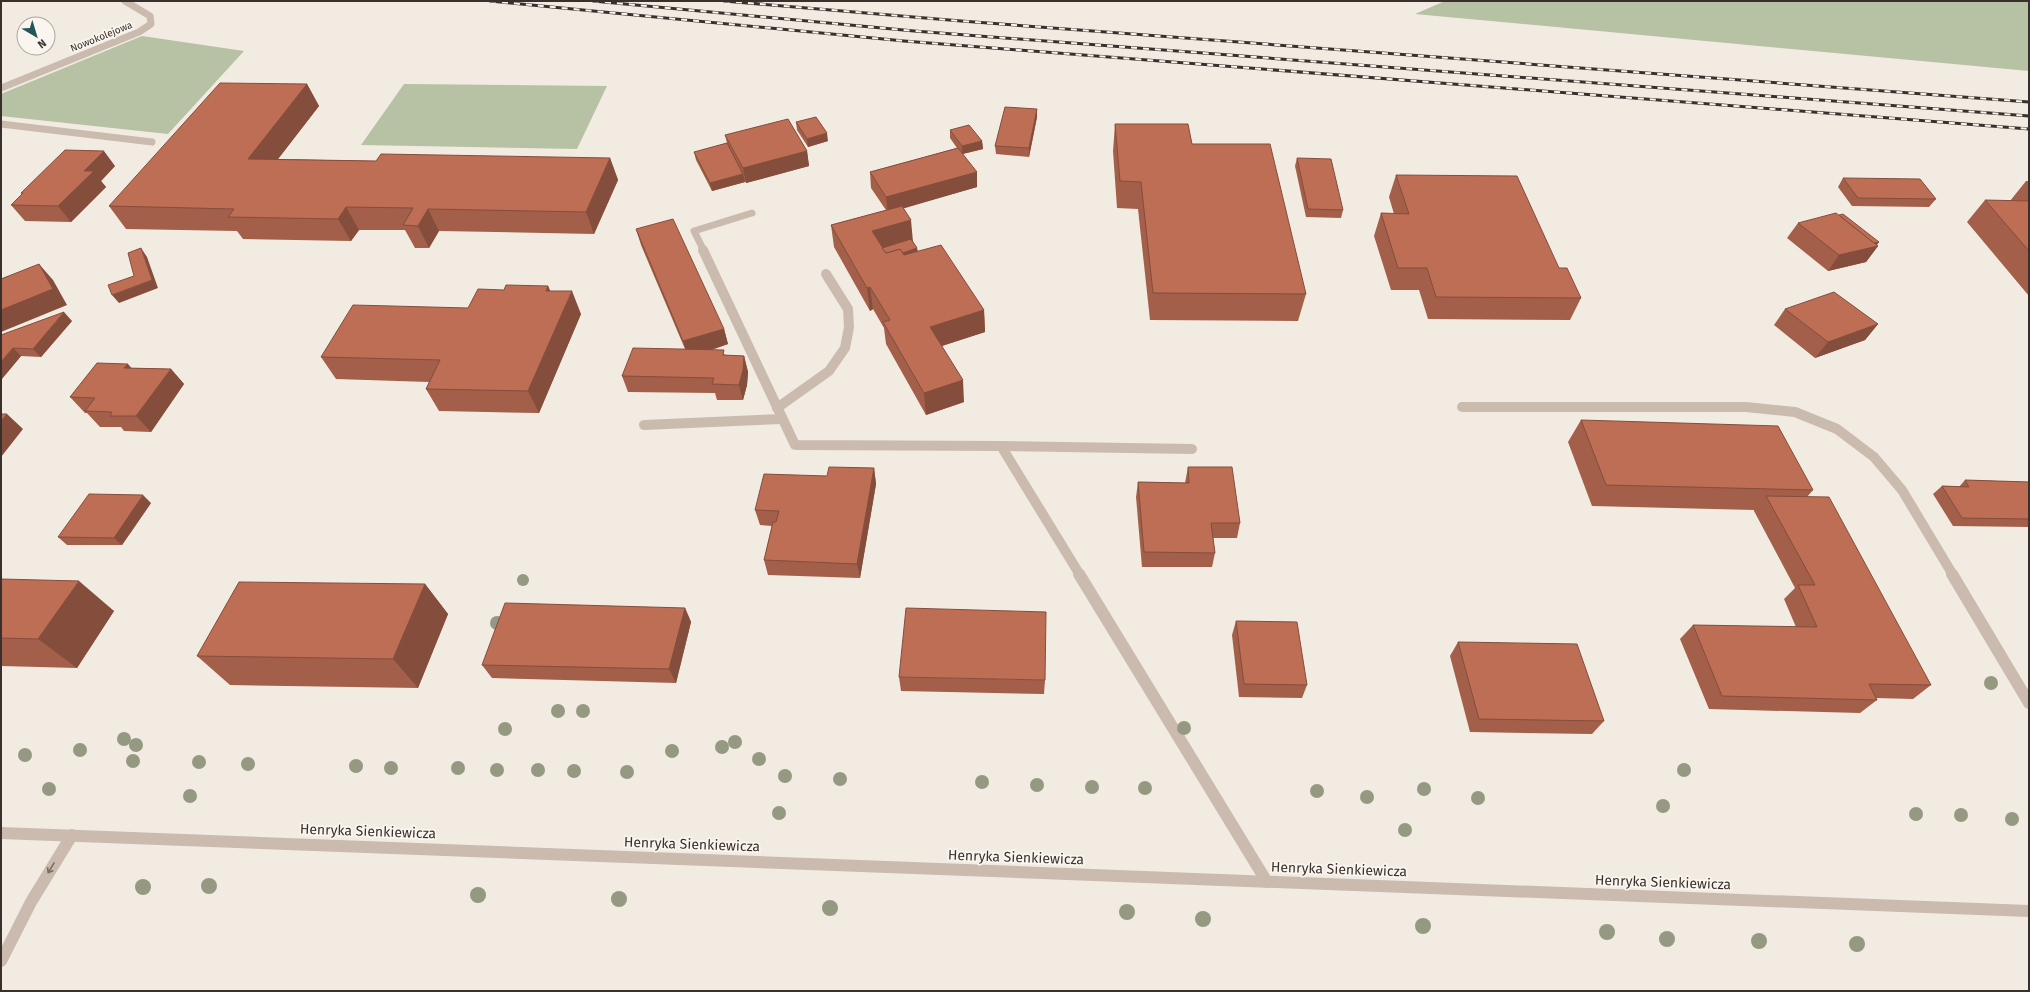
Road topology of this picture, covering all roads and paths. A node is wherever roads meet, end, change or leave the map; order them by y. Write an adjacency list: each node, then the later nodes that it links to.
1 (125, 1): 2 (street, Nowokolejowa)
2 (1, 88)
3 (1, 124): 4 (street)
4 (152, 142)
5 (752, 213): 8 (street)
6 (826, 274): 8 (street)
7 (1462, 407): 13 (street)
8 (777, 408): 9 (street)
9 (782, 419): 10 (street); 11 (street)
10 (644, 425)
11 (1001, 446): 12 (street); 16 (street)
12 (1192, 449)
13 (2029, 703)
14 (1, 833): 15 (street, Henryka Sienkiewicza)
15 (72, 835): 16 (street, Henryka Sienkiewicza); 18 (street, one-way to 18)
16 (1267, 882): 17 (street, Henryka Sienkiewicza)
17 (2029, 911)
18 (1, 961)

